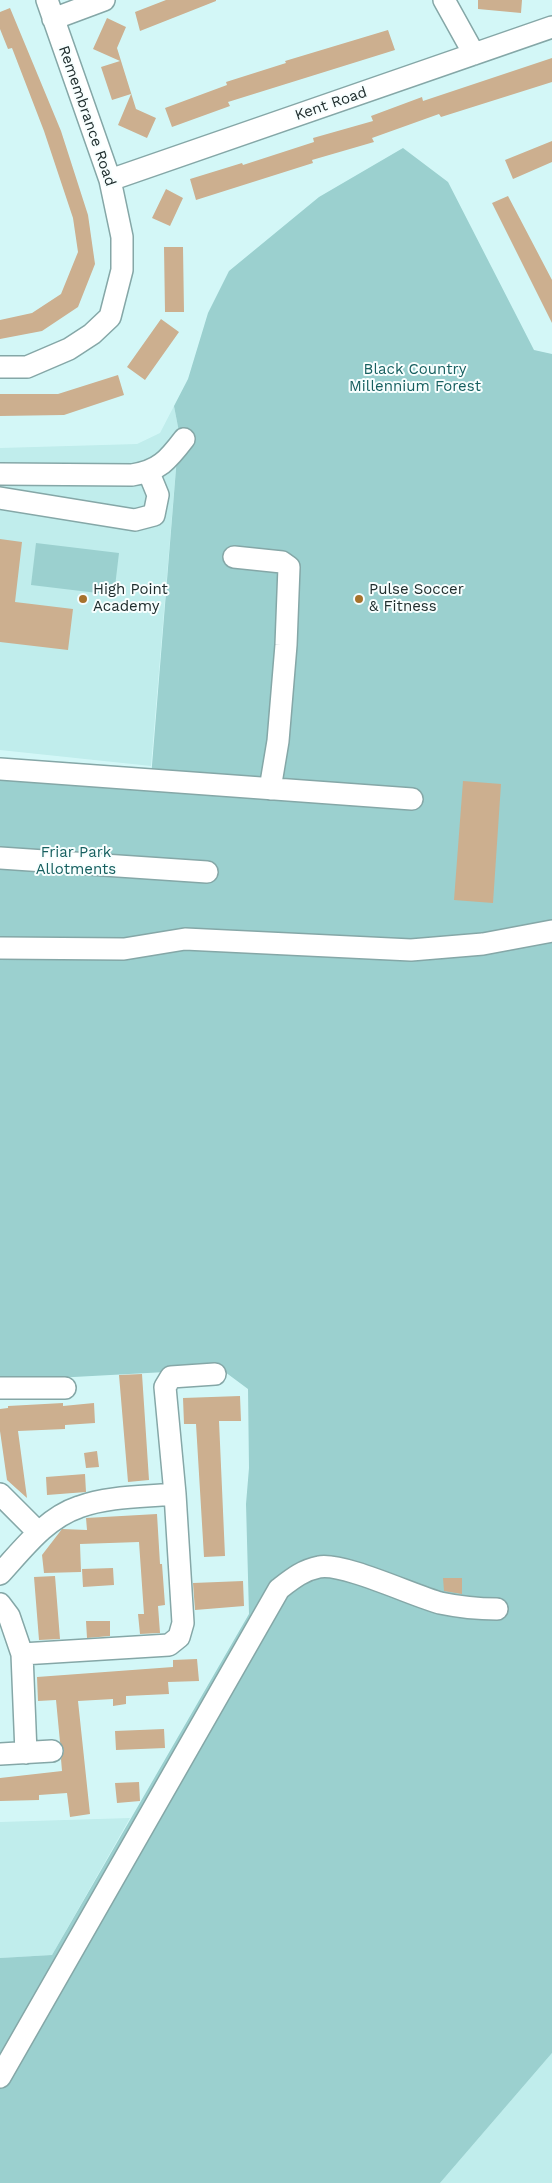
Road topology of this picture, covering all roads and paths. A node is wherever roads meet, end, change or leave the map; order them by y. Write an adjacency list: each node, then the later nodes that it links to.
1 (104, 0): 3 (street)
2 (444, 0): 5 (street)
3 (50, 10): 6 (street, Remembrance Road)
4 (552, 27): 5 (street, Kent Road)
5 (474, 54): 6 (street, Kent Road)
6 (110, 180): 7 (street, Remembrance Road)
7 (0, 367)
8 (184, 438): 9 (street)
9 (148, 473): 10 (street); 11 (street)
10 (0, 474)
11 (0, 498)
12 (234, 557): 14 (street)
13 (0, 769): 14 (street)
14 (270, 789): 15 (street)
15 (412, 799)
16 (0, 858): 17 (street)
17 (207, 872)
18 (552, 931): 19 (street)
19 (0, 948)
20 (215, 1374): 24 (street)
21 (0, 1388): 22 (street)
22 (66, 1388)
23 (0, 1494): 25 (street)
24 (175, 1494): 25 (street); 29 (street)
25 (38, 1532): 26 (street)
26 (0, 1574)
27 (0, 1604): 29 (street)
28 (497, 1610): 33 (street)
29 (22, 1654): 30 (street)
30 (26, 1752): 31 (street); 32 (street)
31 (52, 1752)
32 (0, 1754)
33 (0, 2077)

